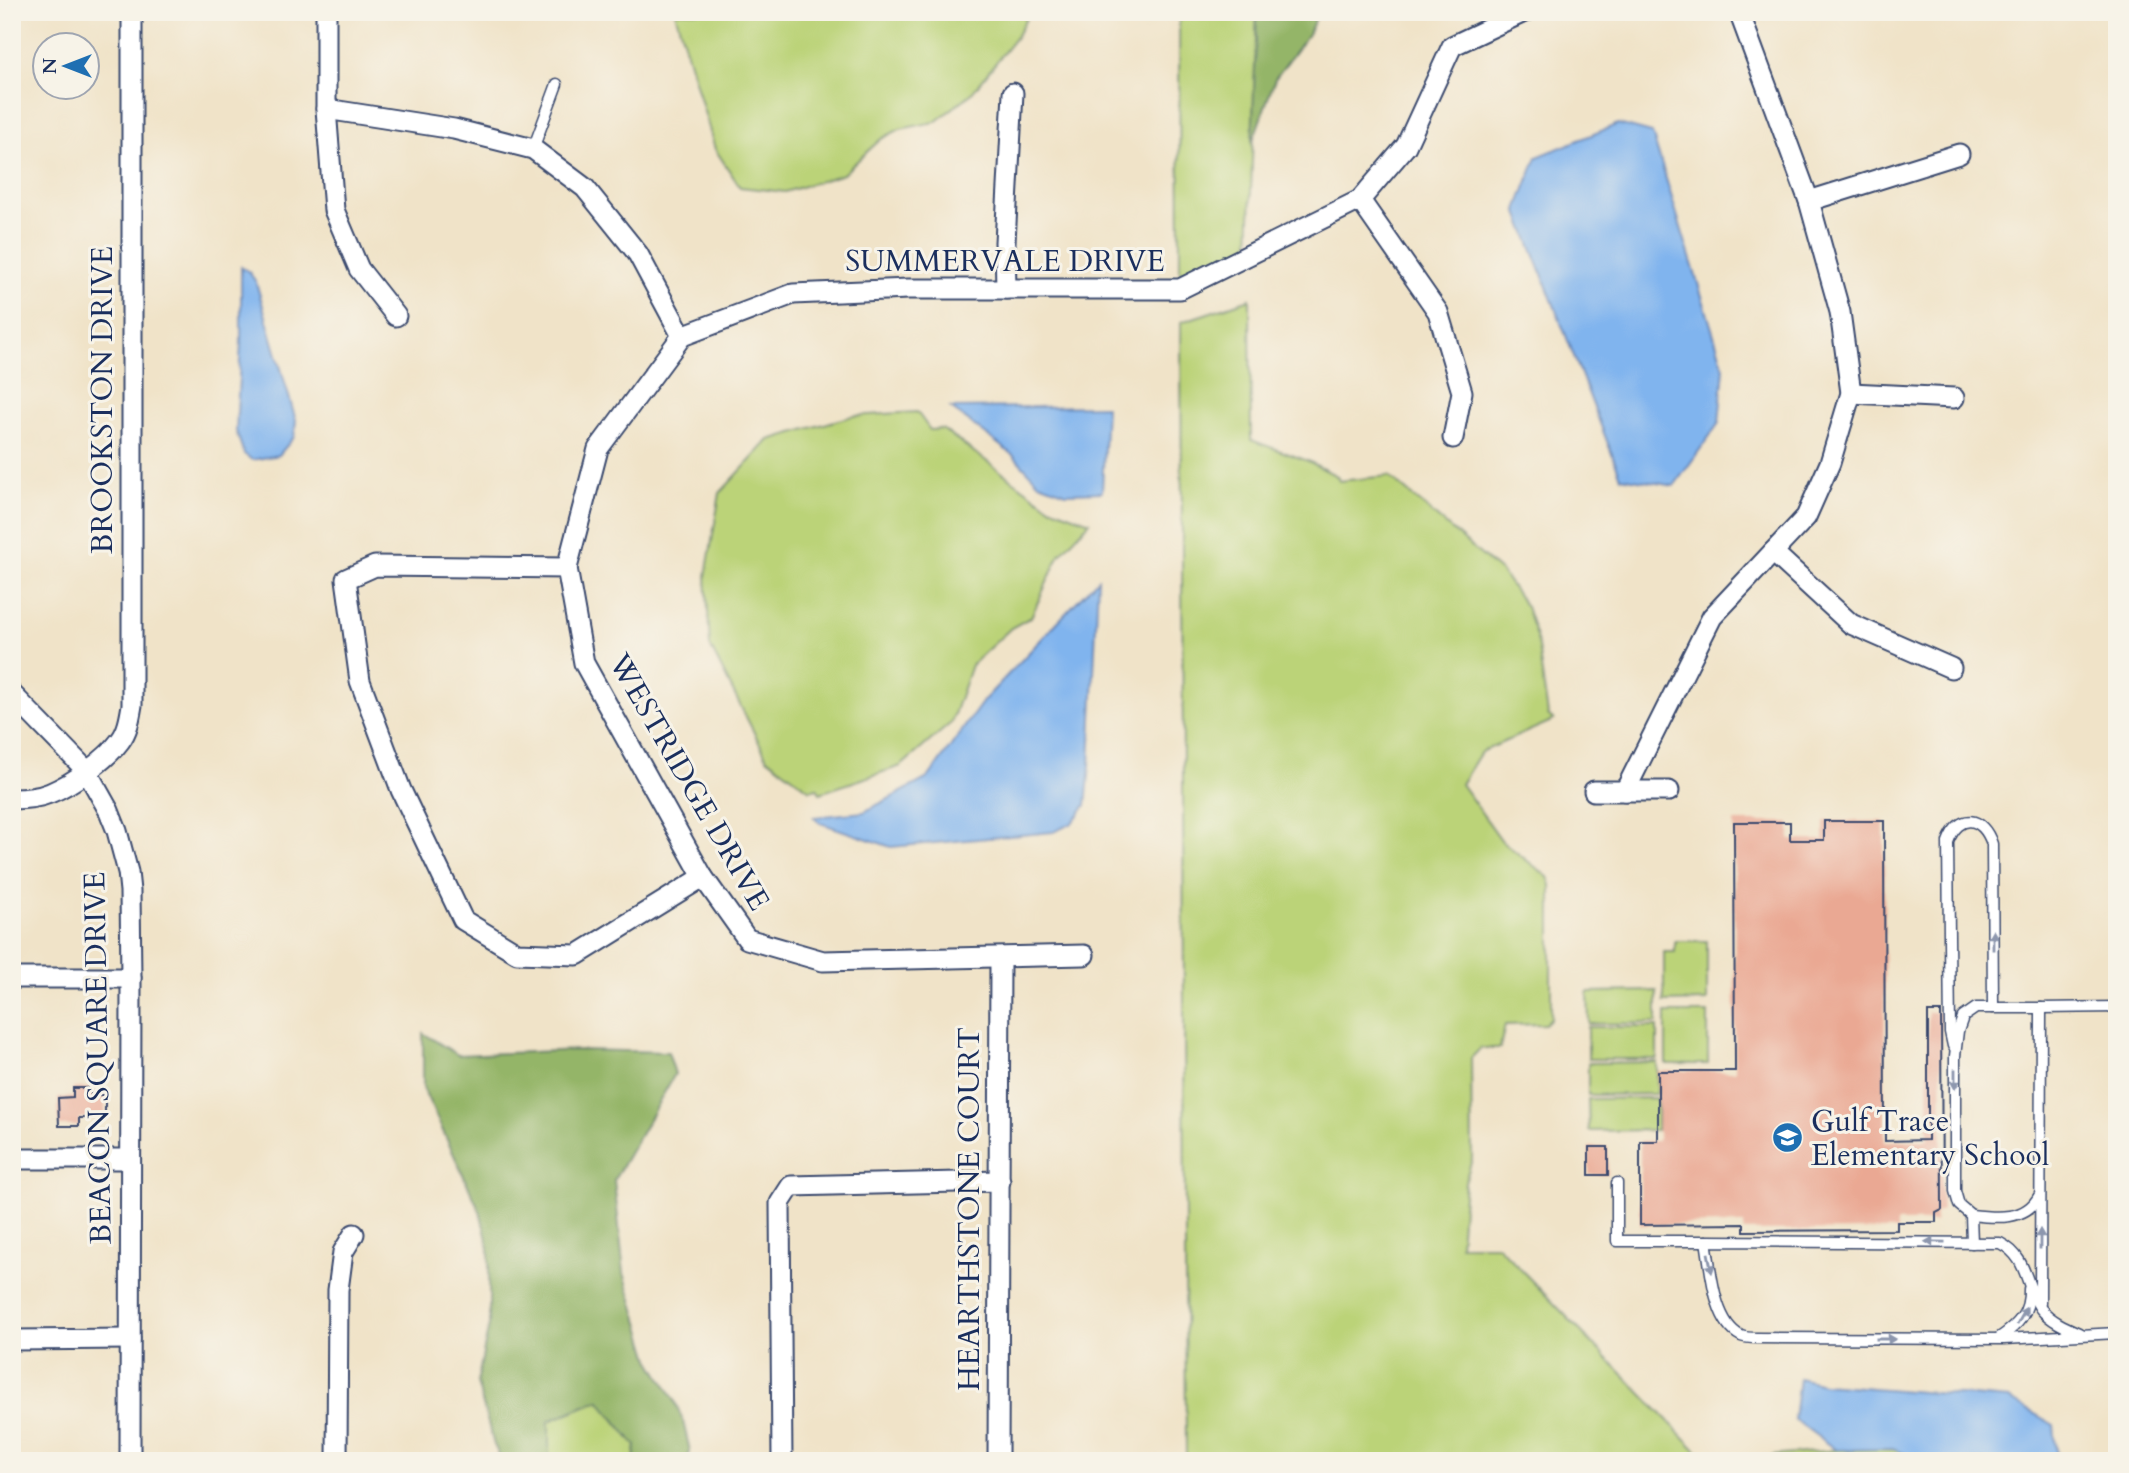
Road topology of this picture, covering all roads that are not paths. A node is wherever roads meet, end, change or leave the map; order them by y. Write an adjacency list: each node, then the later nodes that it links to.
1 (132, 12): 22 (street, BROOKSTON DRIVE)
2 (326, 12): 7 (street)
3 (1524, 12): 10 (street, SUMMERVALE DRIVE)
4 (1739, 12): 11 (street)
5 (556, 84): 8 (lane)
6 (1013, 93): 12 (street)
7 (326, 109): 8 (street); 13 (street)
8 (533, 149): 14 (street)
9 (1959, 154): 11 (street)
10 (1360, 201): 12 (street, SUMMERVALE DRIVE); 17 (street)
11 (1809, 201): 15 (street)
12 (1006, 289): 14 (street, SUMMERVALE DRIVE)
13 (396, 316)
14 (682, 336): 19 (street)
15 (1852, 393): 16 (street); 18 (street)
16 (1954, 398)
17 (1453, 438)
18 (1773, 552): 20 (street); 24 (street)
19 (567, 568): 27 (street, WESTRIDGE DRIVE); 27 (street)
20 (1951, 668)
21 (12, 694): 22 (street, BEACON SQUARE DRIVE)
22 (86, 770): 26 (street, BROOKSTON DRIVE); 31 (street, BEACON SQUARE DRIVE)
23 (1594, 791): 24 (street)
24 (1625, 791): 25 (street)
25 (1669, 791)
26 (12, 799)
27 (703, 877): 29 (street, WESTRIDGE DRIVE)
28 (1084, 955): 29 (street, WESTRIDGE DRIVE)
29 (1000, 958): 38 (street, HEARTHSTONE COURT)
30 (12, 978): 31 (street)
31 (131, 978): 37 (street, BEACON SQUARE DRIVE)
32 (2117, 1007): 34 (lane)
33 (1993, 1008): 34 (lane); 35 (lane); 35 (lane, one-way to 35)
34 (2041, 1008): 40 (lane)
35 (1955, 1056): 41 (lane, one-way to 41)
36 (12, 1158): 37 (street)
37 (130, 1159): 49 (street, BEACON SQUARE DRIVE)
38 (1000, 1181): 54 (street); 55 (street, HEARTHSTONE COURT)
39 (1617, 1183): 43 (lane)
40 (2040, 1195): 41 (lane); 46 (lane, one-way to 40)
41 (1971, 1215): 44 (lane)
42 (354, 1234): 53 (street)
43 (1706, 1241): 44 (lane, one-way to 43); 50 (lane, one-way to 50)
44 (1972, 1243): 45 (lane)
45 (2029, 1285): 46 (lane); 50 (lane, one-way to 45)
46 (2040, 1307): 48 (lane)
47 (2117, 1333): 48 (lane)
48 (2079, 1334): 50 (lane)
49 (130, 1339): 51 (street); 52 (street, BEACON SQUARE DRIVE)
50 (1999, 1339)
51 (12, 1340)
52 (130, 1461)
53 (337, 1461)
54 (782, 1461)
55 (998, 1461)

